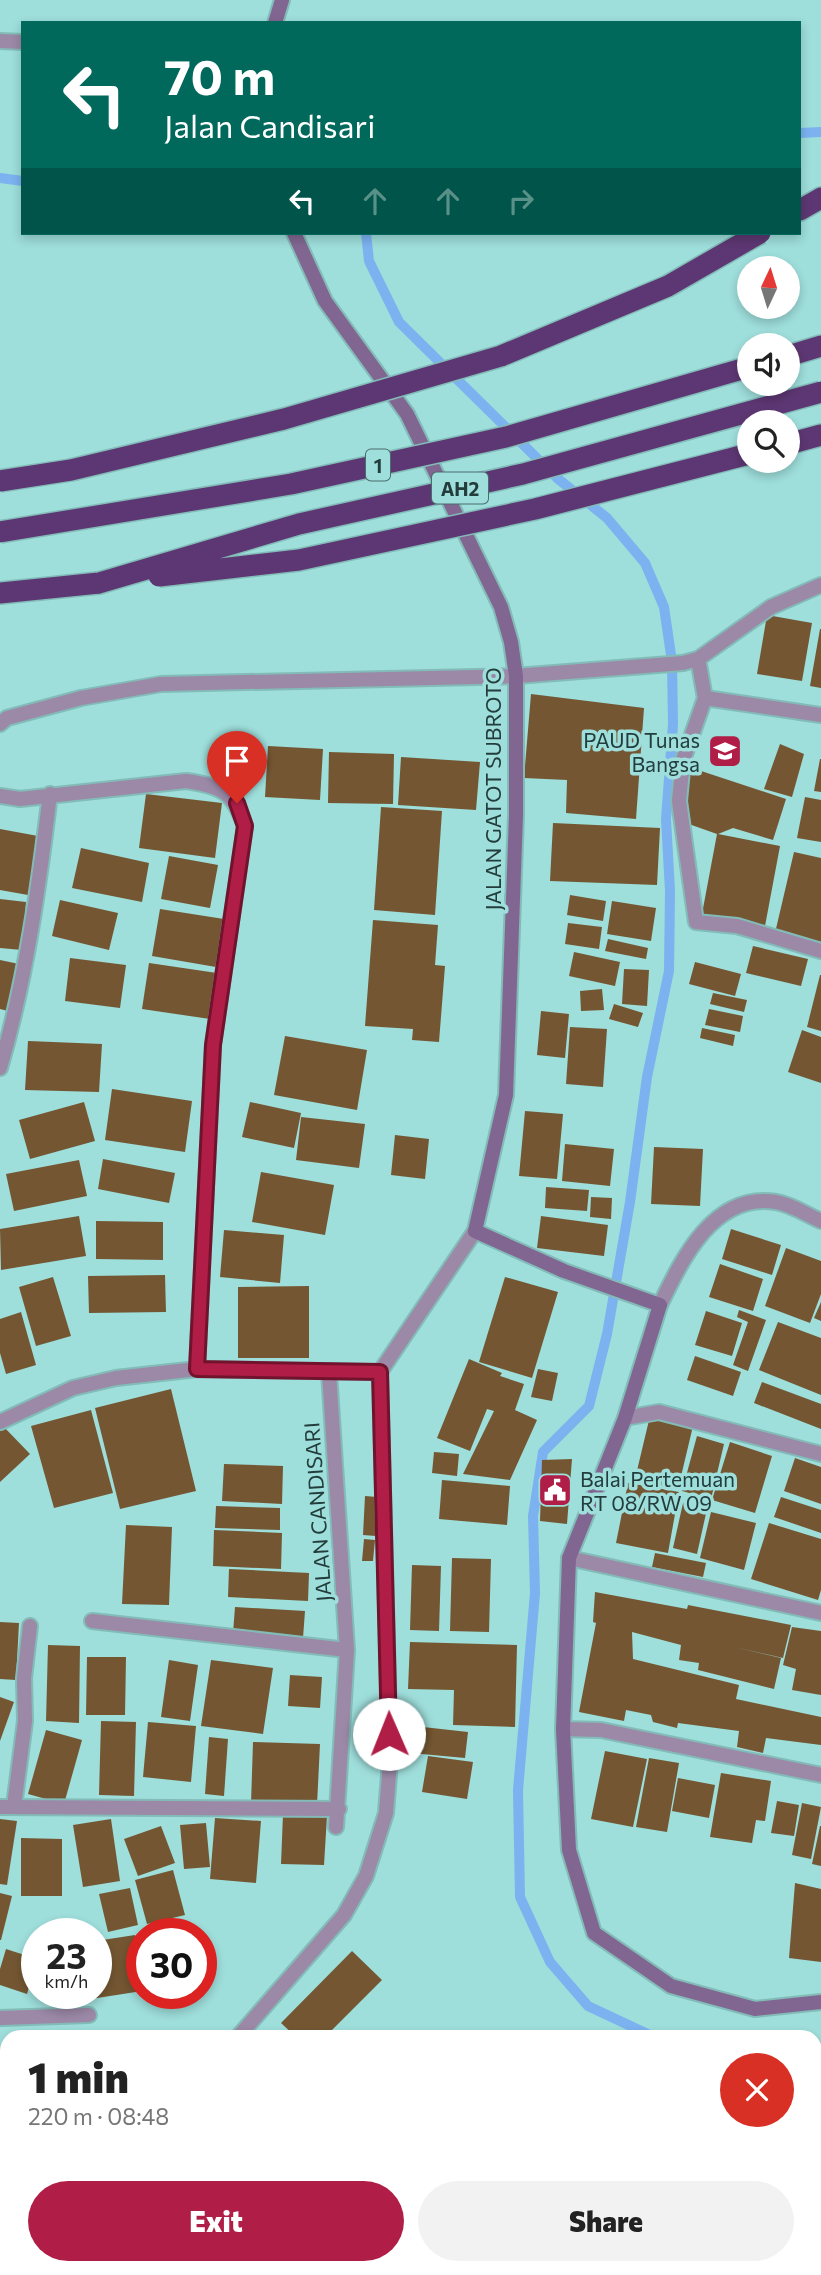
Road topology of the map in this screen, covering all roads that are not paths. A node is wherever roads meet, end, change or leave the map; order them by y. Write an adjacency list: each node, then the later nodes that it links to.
1 (282, 0): 2 (street)
2 (276, 21)
3 (0, 41): 4 (street)
4 (21, 42)
5 (821, 198): 6 (highway)
6 (801, 209)
7 (756, 235): 16 (highway, bridge)
8 (296, 237): 22 (street, JALAN GATOT SUBROTO)
9 (821, 346): 10 (highway)
10 (800, 352)
11 (737, 371): 17 (highway, 1, bridge)
12 (821, 393): 18 (highway, AH2, bridge)
13 (821, 435): 14 (highway)
14 (800, 441)
15 (737, 457): 18 (highway, bridge)
16 (0, 481)
17 (0, 532)
18 (99, 583): 20 (highway)
19 (821, 585): 21 (street)
20 (0, 593)
21 (698, 659): 22 (street); 23 (street)
22 (516, 676): 25 (street); 31 (street, JALAN GATOT SUBROTO)
23 (705, 698): 24 (street); 28 (street)
24 (821, 715)
25 (0, 724)
26 (50, 794): 27 (street); 29 (street); 33 (street)
27 (0, 796)
28 (821, 951)
29 (0, 1068)
30 (821, 1221): 32 (street)
31 (475, 1231): 32 (street); 35 (street)
32 (660, 1305): 36 (street)
33 (197, 1369): 34 (street); 37 (street)
34 (329, 1371): 35 (street); 43 (street, JALAN CANDISARI)
35 (380, 1372): 52 (street)
36 (625, 1418): 38 (street); 39 (street)
37 (0, 1422)
38 (821, 1454)
39 (569, 1558): 40 (street); 44 (street)
40 (821, 1613)
41 (92, 1621): 43 (street)
42 (30, 1626): 46 (street)
43 (347, 1650): 47 (street, JALAN CANDISARI)
44 (563, 1729): 45 (street); 49 (street)
45 (821, 1775)
46 (7, 1807): 47 (street)
47 (339, 1809): 48 (street, JALAN CANDISARI)
48 (336, 1827)
49 (821, 2002)
50 (89, 2015): 51 (street)
51 (0, 2018)
52 (244, 2030)

